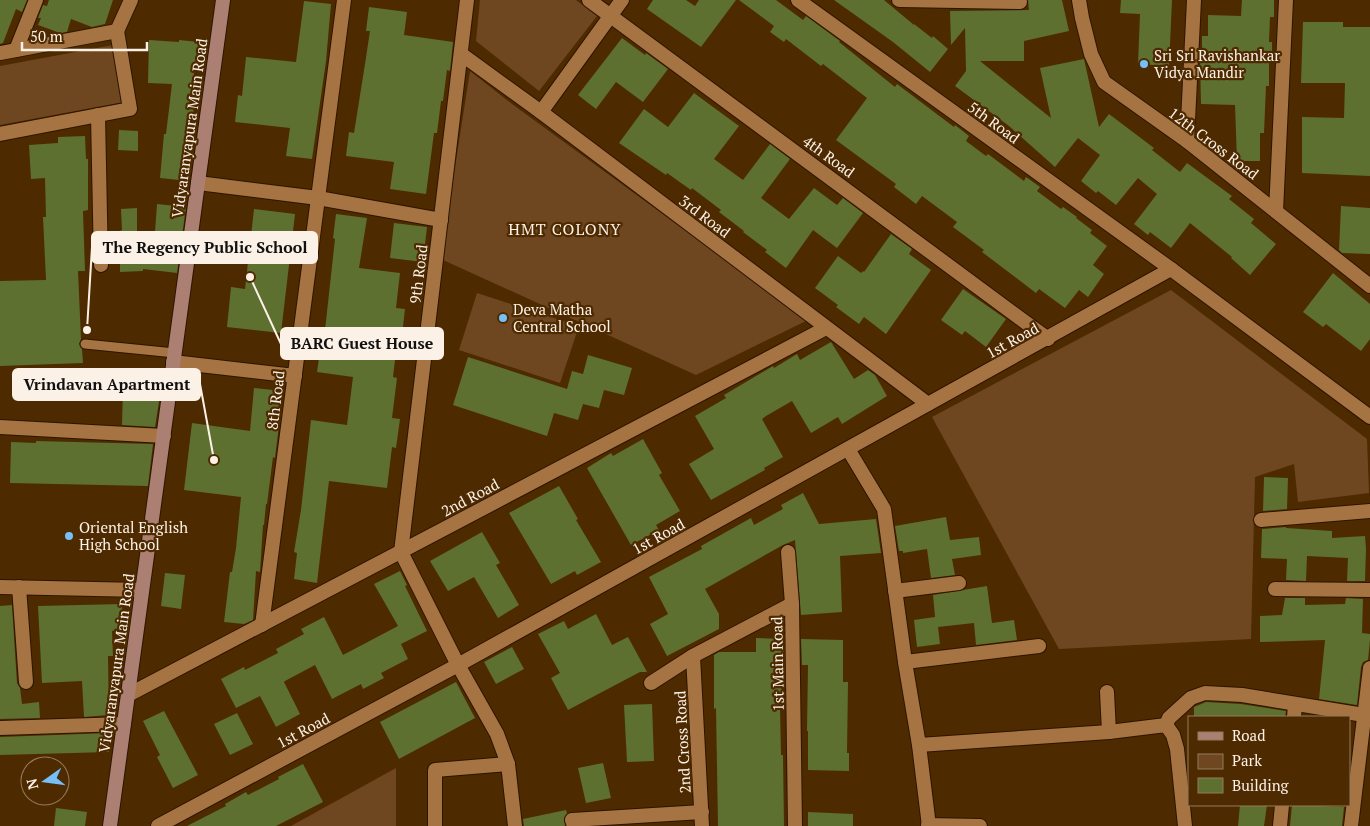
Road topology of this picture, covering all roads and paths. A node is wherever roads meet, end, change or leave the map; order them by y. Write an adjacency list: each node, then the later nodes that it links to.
1 (36, 0): 16 (street)
2 (131, 0): 15 (street)
3 (223, 0): 23 (main road, Vidyaranyapura Main Road)
4 (344, 0): 24 (street, 8th Road)
5 (467, 0): 18 (street, 9th Road)
6 (590, 0): 14 (street, 4th Road)
7 (622, 0): 14 (street)
8 (798, 0): 28 (street, 5th Road)
9 (899, 0): 13 (street)
10 (1079, 0): 22 (street, 12th Cross Road)
11 (1194, 0): 22 (street)
12 (1286, 0): 25 (street)
13 (1020, 2)
14 (610, 16): 19 (street); 31 (street, 4th Road)
15 (117, 31): 16 (street); 20 (street)
16 (16, 50): 17 (street)
17 (0, 53)
18 (461, 54): 19 (street, 3rd Road); 26 (street, 9th Road)
19 (541, 112): 30 (street, 3rd Road)
20 (98, 115): 21 (street); 27 (street)
21 (0, 134)
22 (1188, 141): 25 (street, 12th Cross Road)
23 (198, 183): 24 (street); 33 (main road, Vidyaranyapura Main Road)
24 (318, 198): 26 (street); 34 (street, 8th Road)
25 (1276, 211): 29 (street, 12th Cross Road)
26 (441, 220): 42 (street, 9th Road)
27 (101, 265)
28 (1171, 270): 31 (street, 1st Road); 36 (street, 5th Road)
29 (1370, 286)
30 (826, 328): 35 (street, 3rd Road); 42 (street, 2nd Road)
31 (1048, 339): 35 (street, 1st Road)
32 (85, 344): 33 (lane)
33 (174, 358): 34 (street); 38 (main road, Vidyaranyapura Main Road)
34 (295, 376): 52 (street, 8th Road)
35 (928, 404): 39 (street, 1st Road)
36 (1370, 417)
37 (0, 427): 38 (street)
38 (164, 436): 48 (main road, Vidyaranyapura Main Road)
39 (848, 449): 50 (street); 56 (street, 1st Road)
40 (1370, 511): 41 (street)
41 (1261, 520)
42 (401, 552): 52 (street, 2nd Road); 56 (street)
43 (788, 552): 51 (street)
44 (959, 583): 50 (street)
45 (0, 587): 46 (street)
46 (19, 587): 48 (street); 58 (street)
47 (1275, 589): 49 (street)
48 (142, 590): 61 (main road, Vidyaranyapura Main Road)
49 (1370, 590)
50 (895, 591): 55 (street)
51 (792, 604): 54 (street, 1st Main Road); 79 (street, 1st Main Road)
52 (262, 625): 61 (street, 2nd Road)
53 (1038, 646): 55 (street)
54 (693, 656): 59 (street, 1st Main Road); 71 (street, 2nd Cross Road)
55 (905, 662): 68 (street)
56 (458, 665): 69 (street); 74 (street, 1st Road)
57 (1370, 668): 63 (street)
58 (26, 682)
59 (651, 683)
60 (1107, 692): 67 (street)
61 (128, 695): 64 (main road, Vidyaranyapura Main Road)
62 (1294, 711): 63 (street); 65 (street)
63 (1364, 715): 83 (street)
64 (124, 724): 66 (street); 73 (main road, Vidyaranyapura Main Road)
65 (1166, 725): 67 (street); 81 (street)
66 (0, 728)
67 (1109, 732): 68 (street)
68 (919, 745): 72 (street)
69 (508, 764): 75 (street); 76 (street)
70 (1282, 806): 82 (street)
71 (702, 812): 77 (street); 78 (street, 2nd Cross Road)
72 (928, 825): 80 (street)
73 (110, 826)
74 (158, 826)
75 (436, 826)
76 (515, 826)
77 (574, 826)
78 (702, 826)
79 (795, 826)
80 (980, 826)
81 (1184, 826)
82 (1280, 826)
83 (1351, 826)

